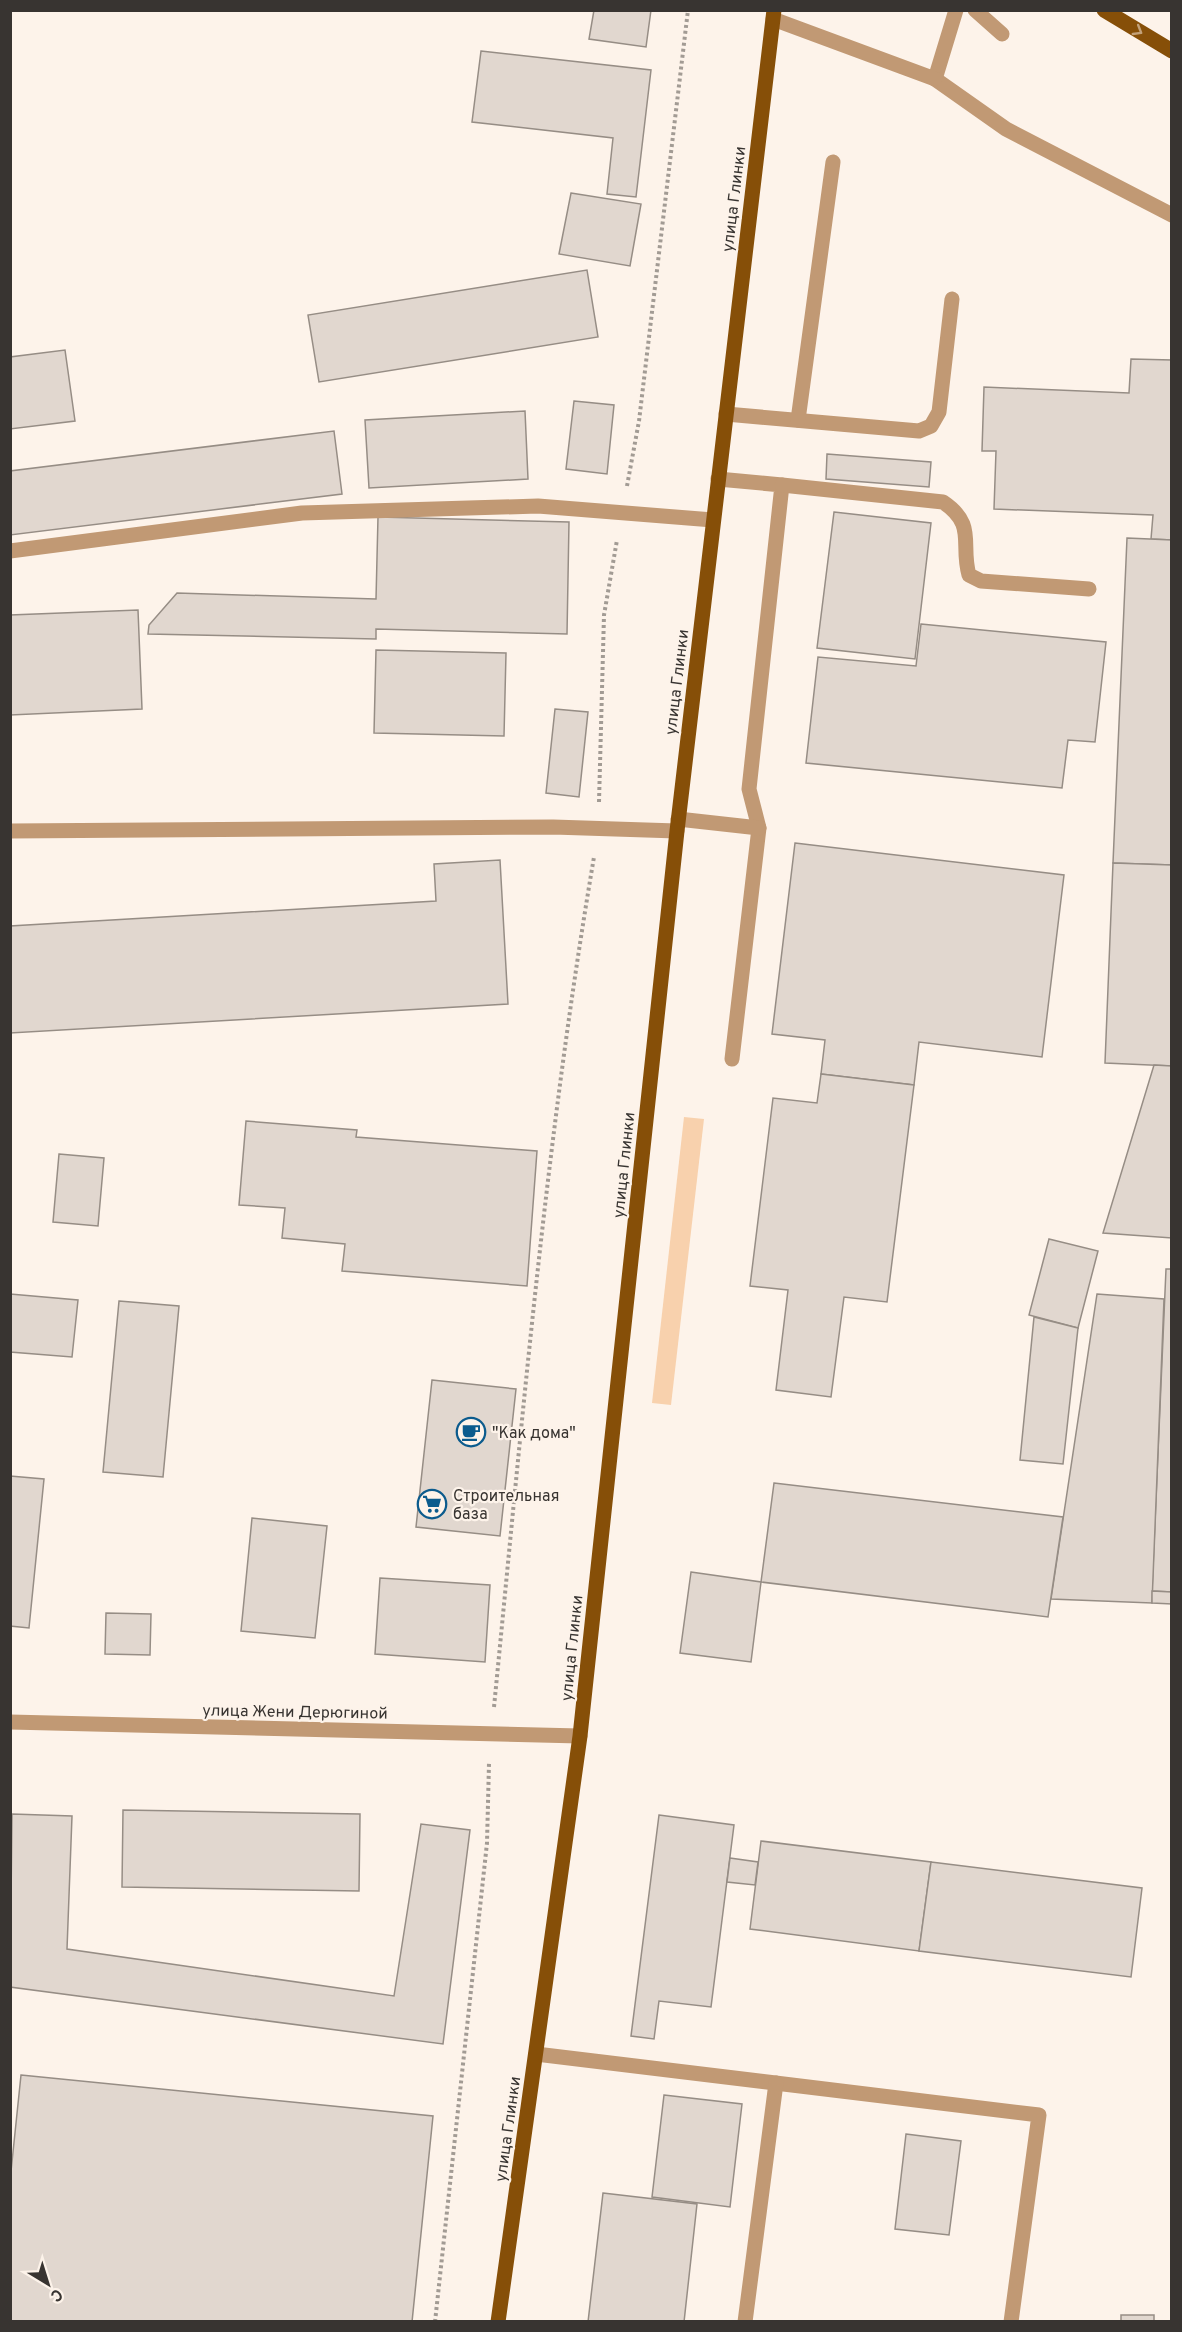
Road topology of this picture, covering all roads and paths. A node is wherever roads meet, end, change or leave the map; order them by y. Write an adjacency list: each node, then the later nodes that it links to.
1 (688, 10): 16 (path)
2 (956, 10): 8 (street)
3 (975, 10): 6 (street)
4 (1104, 10): 7 (main road, one-way to 7)
5 (773, 15): 8 (street); 12 (main road, улица Глинки)
6 (1002, 34)
7 (1172, 51)
8 (935, 79): 10 (street)
9 (833, 162): 13 (street)
10 (1172, 215)
11 (952, 298): 13 (street)
12 (726, 414): 13 (street); 14 (main road, улица Глинки)
13 (798, 420)
14 (718, 479): 15 (street); 17 (main road, улица Глинки)
15 (782, 485): 20 (street); 22 (street)
16 (626, 490)
17 (713, 520): 19 (street); 21 (main road, улица Глинки)
18 (618, 535): 23 (path)
19 (10, 551)
20 (1089, 589)
21 (678, 825): 22 (street); 23 (street); 28 (main road, улица Глинки)
22 (759, 828): 25 (street)
23 (598, 829): 24 (street); 27 (path)
24 (10, 831)
25 (732, 1059)
26 (10, 1722): 27 (street, улица Жени Дерюгиной)
27 (491, 1734): 28 (street, улица Жени Дерюгиной); 31 (path)
28 (580, 1736): 29 (main road, улица Глинки)
29 (536, 2054): 30 (street); 32 (main road, улица Глинки)
30 (776, 2083): 33 (street); 34 (street)
31 (435, 2322)
32 (498, 2322)
33 (745, 2322)
34 (1011, 2322)

